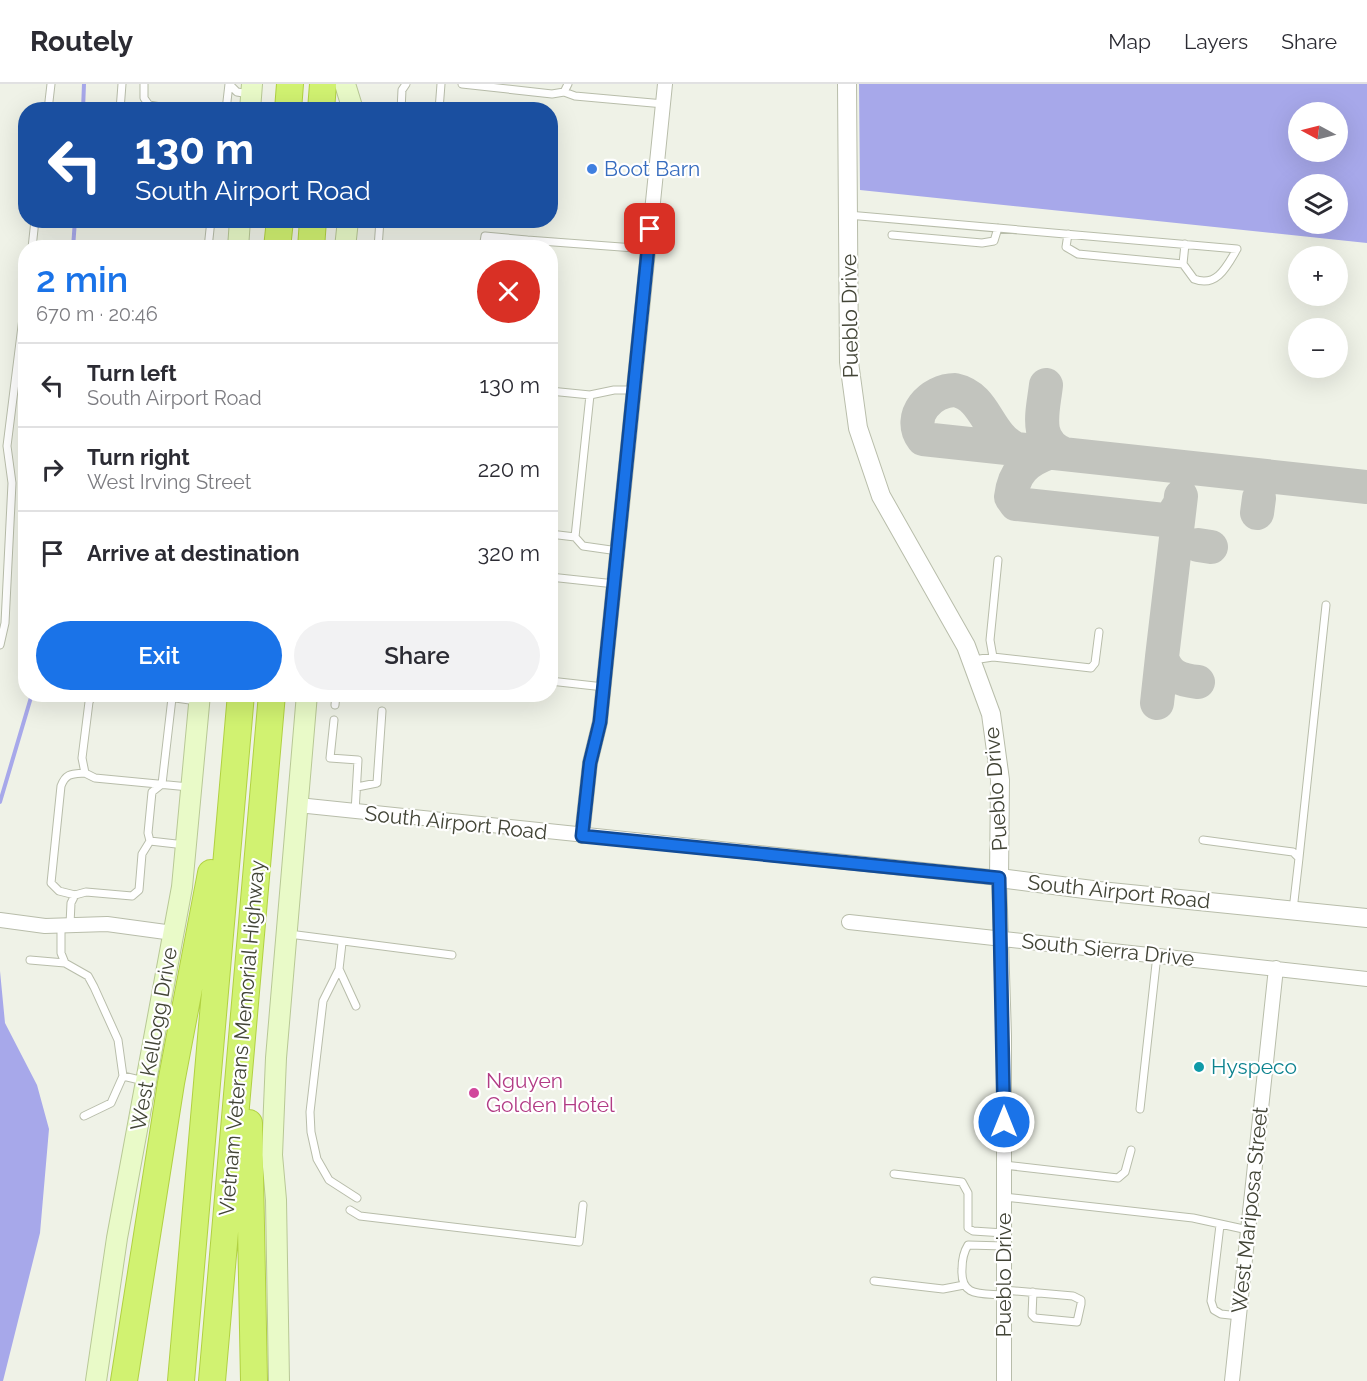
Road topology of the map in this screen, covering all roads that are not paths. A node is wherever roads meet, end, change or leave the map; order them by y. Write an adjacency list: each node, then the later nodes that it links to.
1 (51, 84): 15 (lane)
2 (122, 84): 16 (lane)
3 (144, 84): 17 (lane)
4 (229, 84): 13 (lane); 18 (lane)
5 (345, 84): 19 (main road)
6 (357, 84): 20 (main road)
7 (406, 84): 21 (lane)
8 (441, 84): 22 (lane)
9 (462, 84): 14 (lane)
10 (568, 84): 14 (lane)
11 (665, 84): 23 (street)
12 (847, 84): 24 (street, Pueblo Drive)
13 (252, 92)
14 (564, 92): 23 (lane)
15 (49, 102)
16 (121, 102)
17 (147, 102)
18 (227, 102)
19 (351, 102)
20 (355, 102)
21 (401, 102)
22 (440, 102)
23 (664, 104): 32 (street)
24 (848, 214): 25 (lane); 48 (street, Pueblo Drive)
25 (998, 228): 26 (lane); 27 (lane)
26 (892, 234)
27 (1068, 234): 30 (lane); 33 (lane)
28 (484, 240): 29 (lane)
29 (506, 240)
30 (1185, 244): 33 (lane); 33 (lane)
31 (558, 245): 32 (lane)
32 (648, 249): 35 (street)
33 (1184, 264)
34 (18, 358): 46 (lane)
35 (634, 390): 37 (lane); 40 (street)
36 (558, 392): 37 (lane)
37 (590, 395): 39 (lane)
38 (558, 535): 39 (lane)
39 (575, 537): 40 (lane)
40 (618, 551): 43 (street)
41 (998, 560): 47 (lane)
42 (558, 578): 43 (lane)
43 (615, 584): 50 (street)
44 (1326, 605): 71 (lane)
45 (1099, 632): 47 (lane)
46 (0, 645)
47 (993, 657): 48 (lane)
48 (971, 660): 72 (street, Pueblo Drive)
49 (558, 682): 50 (lane)
50 (603, 687): 67 (street)
51 (88, 702): 61 (lane)
52 (172, 702): 62 (lane)
53 (200, 702): 63 (main road, West Kellogg Drive)
54 (271, 702): 91 (highway, Vietnam Veterans Memorial Highway)
55 (306, 702): 65 (main road)
56 (335, 702): 58 (lane)
57 (240, 704): 110 (highway); 115 (highway, Vietnam Veterans Memorial Highway)
58 (335, 705)
59 (382, 711): 64 (lane)
60 (334, 720): 64 (lane)
61 (85, 773): 62 (lane); 73 (lane)
62 (162, 784): 63 (lane); 69 (lane)
63 (191, 787): 70 (main road, West Kellogg Drive)
64 (357, 787): 66 (lane)
65 (298, 805): 66 (street, South Airport Road); 80 (main road)
66 (356, 812): 67 (street, South Airport Road)
67 (582, 836): 72 (street, South Airport Road)
68 (1203, 840): 71 (lane)
69 (150, 841): 70 (lane); 73 (lane)
70 (186, 845): 79 (main road, West Kellogg Drive)
71 (1299, 858): 74 (lane)
72 (999, 878): 74 (street, South Airport Road); 81 (street, Pueblo Drive)
73 (75, 895): 78 (lane)
74 (1293, 910): 75 (street, South Airport Road)
75 (1367, 918)
76 (0, 920): 78 (street)
77 (849, 922): 81 (street, South Sierra Drive)
78 (65, 925): 79 (street); 86 (lane)
79 (173, 933): 93 (main road, West Kellogg Drive)
80 (287, 934): 82 (lane); 118 (main road)
81 (1002, 939): 83 (street, South Sierra Drive); 97 (street, Pueblo Drive)
82 (342, 943): 84 (lane); 88 (lane)
83 (1157, 955): 87 (street, South Sierra Drive); 94 (lane)
84 (452, 956)
85 (30, 960): 86 (lane)
86 (65, 963): 92 (lane)
87 (1276, 968): 89 (street, South Sierra Drive); 104 (street, West Mariposa Street)
88 (339, 969): 90 (lane); 100 (lane)
89 (1367, 979)
90 (356, 1006)
91 (244, 1018): 116 (highway, Vietnam Veterans Memorial Highway); 117 (highway)
92 (123, 1076): 93 (lane); 95 (lane)
93 (146, 1082): 112 (main road, West Kellogg Drive)
94 (1140, 1108)
95 (84, 1116)
96 (1131, 1150): 97 (lane)
97 (1004, 1165): 99 (street, Pueblo Drive)
98 (894, 1174): 105 (lane)
99 (1004, 1197): 103 (lane); 105 (street, Pueblo Drive)
100 (357, 1198)
101 (583, 1205): 102 (lane)
102 (350, 1210)
103 (1220, 1225): 104 (lane); 111 (lane)
104 (1248, 1230): 111 (street, West Mariposa Street)
105 (1004, 1239): 107 (lane); 108 (street, Pueblo Drive)
106 (874, 1281): 107 (lane)
107 (964, 1286): 108 (lane)
108 (1004, 1292): 109 (lane); 119 (street, Pueblo Drive)
109 (1034, 1292): 109 (lane)
110 (135, 1298): 113 (highway); 114 (highway)
111 (1239, 1316): 120 (street, West Mariposa Street)
112 (96, 1381)
113 (116, 1381)
114 (124, 1381)
115 (181, 1381)
116 (212, 1381)
117 (254, 1381)
118 (279, 1381)
119 (1004, 1381)
120 (1232, 1381)

